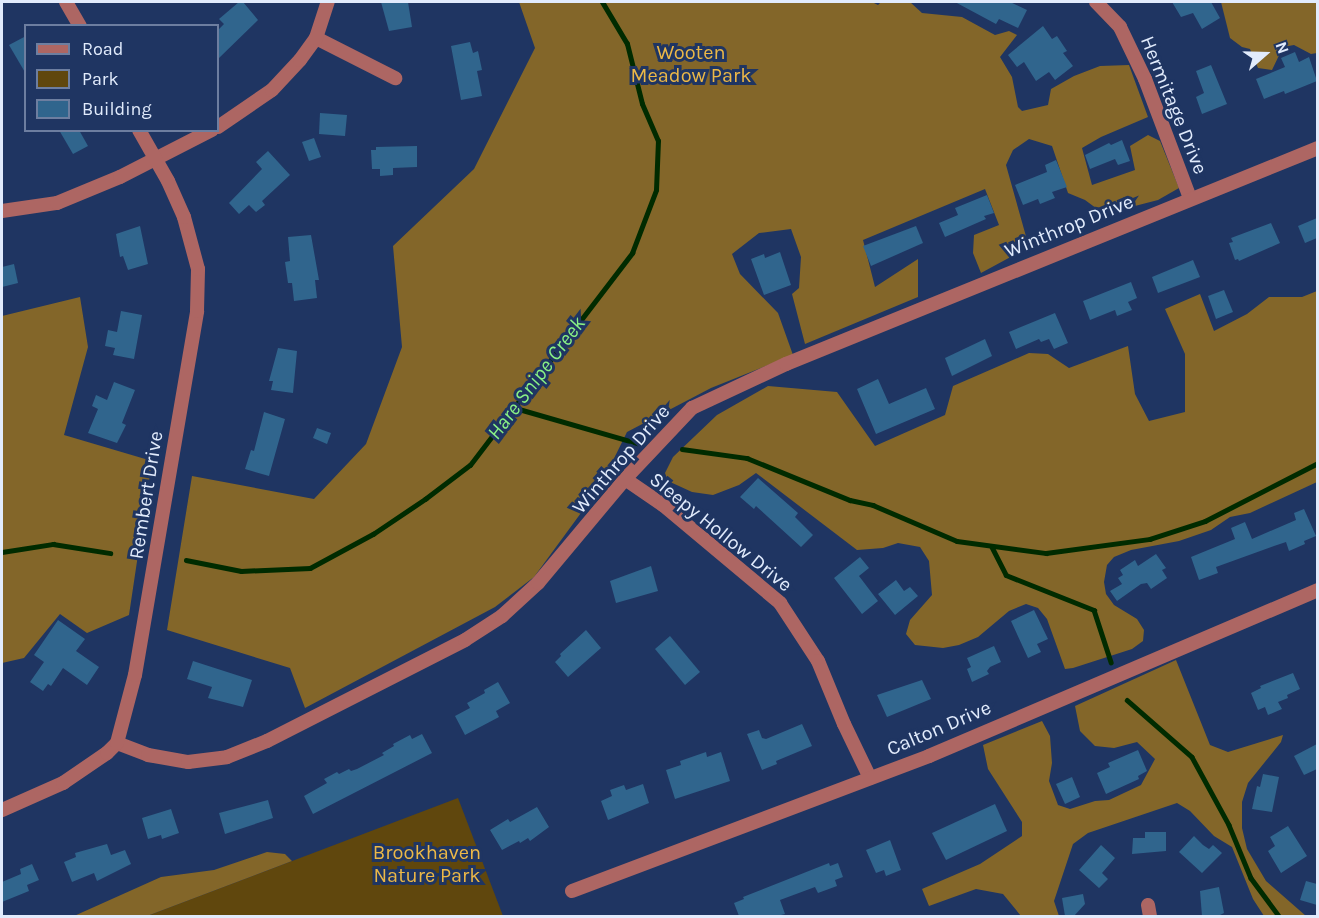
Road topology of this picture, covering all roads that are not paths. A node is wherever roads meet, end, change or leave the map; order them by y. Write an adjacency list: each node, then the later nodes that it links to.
1 (66, 2): 4 (street)
2 (328, 2): 5 (street)
3 (1096, 2): 12 (street, Hermitage Drive)
4 (79, 24)
5 (316, 38): 6 (street); 7 (street)
6 (395, 78)
7 (219, 127)
8 (140, 132): 11 (street, Rembert Drive)
9 (208, 132): 11 (street)
10 (1317, 148): 12 (street, Winthrop Drive)
11 (155, 160): 13 (street); 16 (street, Rembert Drive)
12 (1190, 198): 14 (street, Winthrop Drive)
13 (2, 211)
14 (625, 479): 16 (street, Winthrop Drive); 17 (street, Sleepy Hollow Drive)
15 (1317, 590): 17 (street, Calton Drive)
16 (117, 743): 18 (street)
17 (870, 778): 19 (street, Calton Drive)
18 (2, 810)
19 (572, 891)

